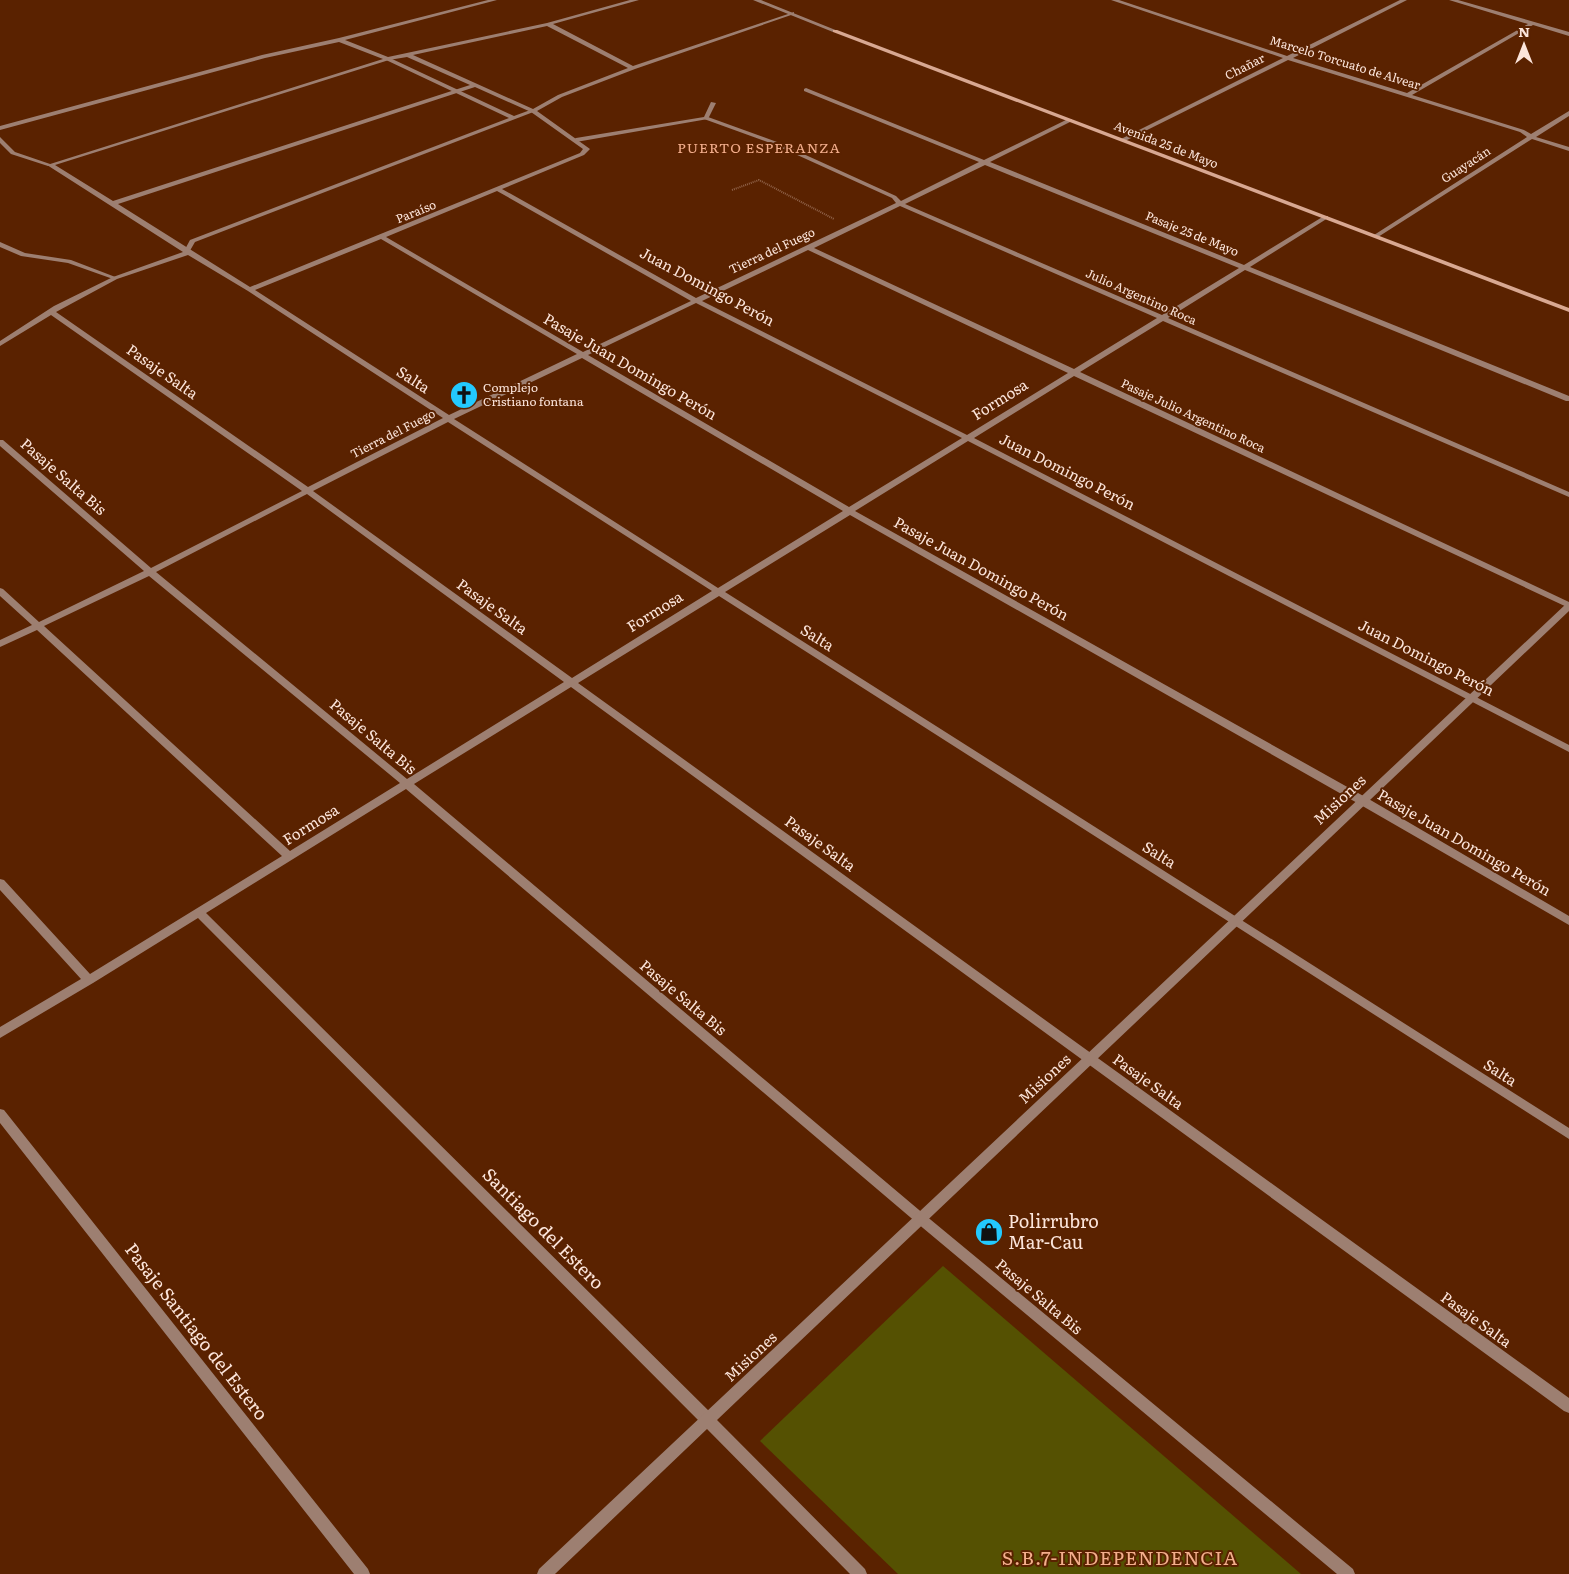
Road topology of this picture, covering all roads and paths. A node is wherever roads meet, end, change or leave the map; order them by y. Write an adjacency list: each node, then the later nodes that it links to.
1 (494, 0): 12 (street)
2 (636, 0): 8 (street)
3 (756, 0): 7 (street, Avenida 25 de Mayo)
4 (1114, 0): 14 (street, Marcelo Torcuato de Alvear)
5 (1404, 0): 14 (street, Chañar)
6 (1452, 0): 9 (street)
7 (792, 13): 10 (street, Avenida 25 de Mayo); 16 (street)
8 (548, 24): 13 (street); 16 (street)
9 (1532, 24): 11 (street); 20 (street)
10 (835, 31): 26 (main road, Avenida 25 de Mayo)
11 (1569, 34)
12 (339, 40): 15 (street); 27 (street)
13 (408, 55): 15 (street); 17 (street)
14 (1288, 58): 20 (street, Marcelo Torcuato de Alvear); 31 (street, Chañar)
15 (388, 59): 19 (street); 34 (street)
16 (633, 68): 22 (street)
17 (476, 85): 19 (street); 22 (street)
18 (806, 90): 33 (street, Pasaje 25 de Mayo)
19 (456, 92): 24 (street); 37 (street)
20 (1408, 95): 28 (street, Marcelo Torcuato de Alvear)
21 (713, 103): 25 (street)
22 (533, 111): 24 (street); 30 (street)
23 (1569, 113): 28 (street, Guayacán)
24 (513, 118): 45 (street)
25 (706, 118): 30 (street); 38 (street, Julio Argentino Roca)
26 (1070, 120): 31 (main road, Avenida 25 de Mayo); 33 (street, Tierra del Fuego)
27 (0, 128)
28 (1531, 137): 32 (street, Marcelo Torcuato de Alvear); 41 (street, Guayacán)
29 (0, 139): 34 (street, Salta)
30 (576, 140): 35 (street, Paraíso)
31 (1123, 140): 39 (main road, Avenida 25 de Mayo)
32 (1569, 150)
33 (986, 162): 38 (street, Tierra del Fuego); 46 (street, Pasaje 25 de Mayo)
34 (50, 166): 37 (street, Salta)
35 (499, 190): 42 (street, Paraíso); 49 (street, Juan Domingo Perón)
36 (732, 190): 40 (path)
37 (114, 203): 45 (street, Salta)
38 (900, 204): 40 (street, Tierra del Fuego); 52 (street, Julio Argentino Roca)
39 (1326, 217): 41 (main road, Avenida 25 de Mayo); 46 (street, Formosa)
40 (850, 227): 44 (street, Tierra del Fuego)
41 (1376, 236): 50 (main road, Avenida 25 de Mayo)
42 (382, 237): 48 (street, Paraíso); 54 (street, Pasaje Juan Domingo Perón)
43 (0, 244): 47 (street)
44 (807, 247): 49 (street, Tierra del Fuego); 55 (street, Pasaje Julio Argentino Roca)
45 (186, 253): 47 (street); 48 (street, Salta)
46 (1244, 267): 52 (street, Formosa); 56 (street, Pasaje 25 de Mayo)
47 (115, 278): 51 (street)
48 (250, 290): 57 (street, Salta)
49 (695, 300): 54 (street, Tierra del Fuego); 58 (street, Juan Domingo Perón)
50 (1569, 310)
51 (51, 312): 53 (street); 60 (street, Pasaje Salta)
52 (1161, 318): 55 (street, Formosa); 61 (street, Julio Argentino Roca)
53 (0, 344)
54 (582, 355): 57 (street, Tierra del Fuego); 62 (street, Pasaje Juan Domingo Perón)
55 (1074, 372): 58 (street, Formosa); 66 (street, Pasaje Julio Argentino Roca)
56 (1569, 399)
57 (447, 419): 60 (street, Tierra del Fuego); 65 (street, Salta)
58 (968, 438): 62 (street, Formosa); 70 (street, Juan Domingo Perón)
59 (0, 442): 63 (street, Pasaje Salta Bis)
60 (306, 490): 63 (street, Tierra del Fuego); 69 (street, Pasaje Salta)
61 (1569, 495)
62 (849, 511): 65 (street, Formosa); 73 (street, Pasaje Juan Domingo Perón)
63 (150, 572): 67 (street, Tierra del Fuego); 72 (street, Pasaje Salta Bis)
64 (0, 591): 67 (street)
65 (717, 592): 69 (street, Formosa); 77 (street, Salta)
66 (1569, 605): 70 (street, Misiones)
67 (38, 625): 68 (street, Tierra del Fuego); 74 (street)
68 (0, 644)
69 (571, 682): 72 (street, Formosa); 81 (street, Pasaje Salta)
70 (1471, 698): 71 (street, Juan Domingo Perón); 73 (street, Misiones)
71 (1569, 749)
72 (407, 784): 74 (street, Formosa); 84 (street, Pasaje Salta Bis)
73 (1363, 801): 77 (street, Misiones); 78 (street, Pasaje Juan Domingo Perón)
74 (289, 856): 76 (street, Formosa)
75 (0, 882): 79 (street)
76 (198, 912): 79 (street, Formosa); 86 (street, Santiago del Estero)
77 (1237, 920): 81 (street, Misiones); 83 (street, Salta)
78 (1569, 921)
79 (89, 980): 80 (street, Formosa)
80 (0, 1033)
81 (1090, 1058): 84 (street, Misiones); 85 (street, Pasaje Salta)
82 (0, 1114): 87 (street, Pasaje Santiago del Estero)
83 (1569, 1134)
84 (921, 1219): 86 (street, Misiones); 90 (street, Pasaje Salta Bis)
85 (1569, 1406)
86 (708, 1420): 88 (street, Misiones); 89 (street, Santiago del Estero)
87 (363, 1574)
88 (544, 1574)
89 (860, 1574)
90 (1348, 1574)

